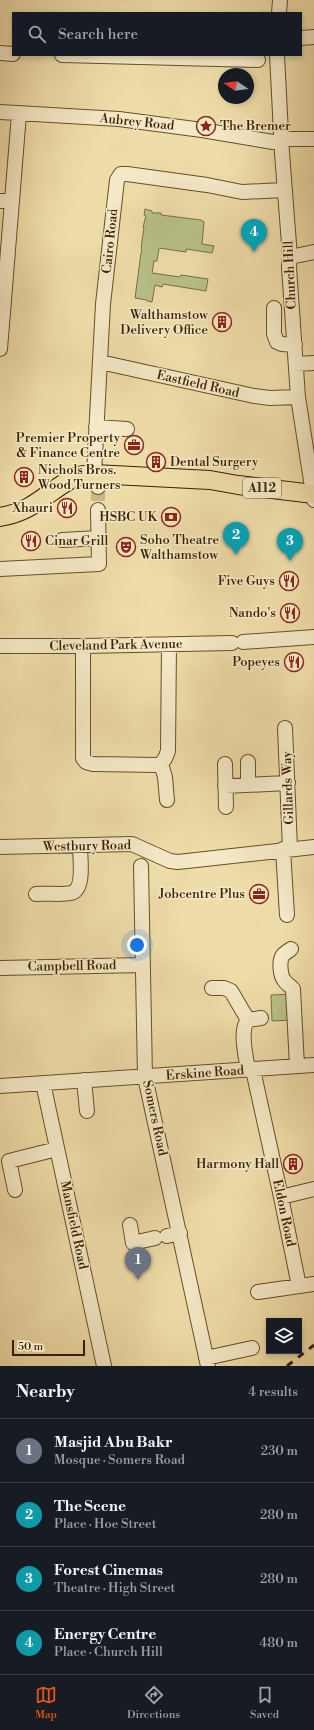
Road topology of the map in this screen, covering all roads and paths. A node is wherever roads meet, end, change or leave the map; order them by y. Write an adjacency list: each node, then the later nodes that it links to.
1 (280, 0): 2 (street)
2 (279, 12)
3 (314, 37): 4 (street)
4 (302, 38)
5 (0, 53): 6 (street)
6 (12, 54)
7 (101, 56): 9 (street)
8 (277, 56): 13 (street, Church Hill)
9 (258, 60)
10 (0, 112): 11 (street, Aubrey Road)
11 (19, 114): 13 (street, Aubrey Road); 15 (street)
12 (314, 139): 13 (street, Aubrey Road)
13 (277, 141): 14 (street, Church Hill)
14 (284, 190): 17 (street, Church Hill); 22 (street, Cairo Road)
15 (6, 201): 18 (street)
16 (314, 252): 17 (street)
17 (290, 257): 20 (street, Church Hill)
18 (2, 302): 21 (street)
19 (274, 308): 20 (street)
20 (295, 345): 24 (street, Church Hill)
21 (0, 350)
22 (100, 362): 25 (street, Eastfield Road); 26 (street, Cairo Road)
23 (314, 363): 24 (street)
24 (296, 364): 25 (street, Church Hill)
25 (298, 397): 29 (street, Church Hill)
26 (96, 427): 27 (street); 28 (street, Cairo Road)
27 (127, 429)
28 (97, 478): 29 (main road, A112); 31 (main road, A112)
29 (314, 496)
30 (98, 510): 32 (street)
31 (0, 517)
32 (99, 538): 33 (street); 34 (street)
33 (62, 540)
34 (0, 569)
35 (314, 637): 36 (street, Cleveland Park Avenue)
36 (169, 644): 38 (street, Cleveland Park Avenue); 41 (street)
37 (0, 646): 38 (street, Cleveland Park Avenue)
38 (83, 646): 41 (street)
39 (285, 728): 43 (street, Gillards Way)
40 (248, 762): 44 (street)
41 (161, 764): 46 (street)
42 (225, 764): 45 (street)
43 (288, 782): 44 (street); 51 (street, Gillards Way)
44 (248, 785): 45 (street)
45 (225, 786): 47 (street)
46 (167, 800)
47 (226, 808)
48 (80, 846): 49 (street, Westbury Road); 51 (street, Westbury Road); 53 (street)
49 (0, 847)
50 (314, 847): 51 (street, Westbury Road)
51 (286, 849): 54 (street, Gillards Way)
52 (141, 866): 56 (street, Somers Road)
53 (36, 894)
54 (287, 916)
55 (291, 949): 60 (street)
56 (143, 964): 57 (street, Campbell Road); 62 (street, Somers Road)
57 (0, 968)
58 (212, 988): 61 (street, Eldon Road)
59 (314, 1065): 60 (street, Erskine Road)
60 (298, 1066): 61 (street, Erskine Road)
61 (251, 1070): 62 (street, Erskine Road); 70 (street, Eldon Road)
62 (145, 1077): 63 (street, Erskine Road); 72 (street, Somers Road)
63 (84, 1080): 64 (street, Erskine Road); 66 (street)
64 (43, 1083): 65 (street, Erskine Road); 67 (street, Mansfield Road)
65 (0, 1086)
66 (87, 1111)
67 (57, 1149): 69 (street); 78 (street, Mansfield Road)
68 (314, 1189): 70 (street)
69 (15, 1190)
70 (281, 1197): 74 (street, Eldon Road)
71 (130, 1225): 72 (street)
72 (168, 1236): 77 (street, Somers Road)
73 (314, 1284): 74 (street)
74 (299, 1286): 75 (street)
75 (258, 1292)
76 (252, 1348): 77 (street)
77 (207, 1362)
78 (104, 1366)

